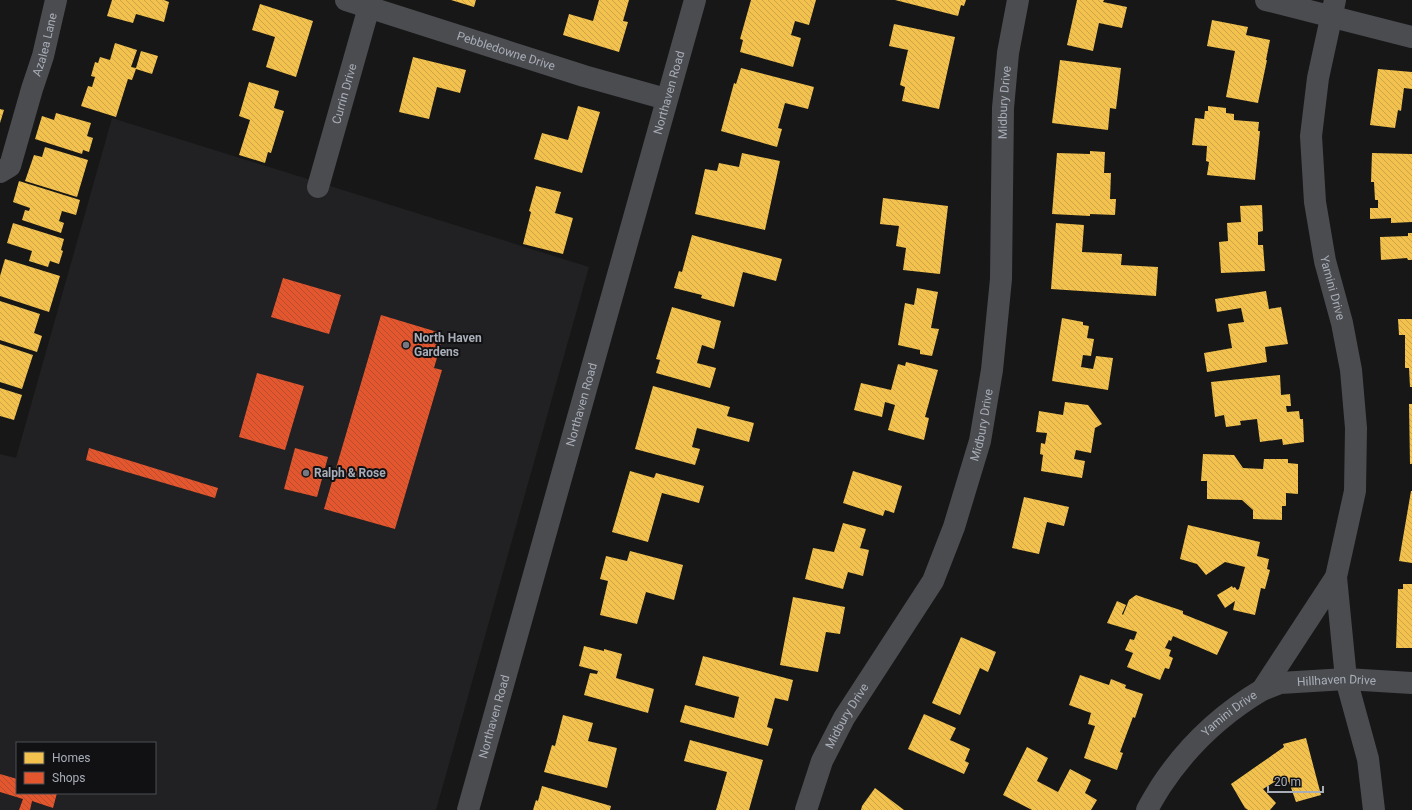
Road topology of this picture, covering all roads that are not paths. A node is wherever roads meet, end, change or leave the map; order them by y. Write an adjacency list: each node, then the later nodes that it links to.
1 (56, 0): 10 (street, Azalea Lane)
2 (346, 0): 6 (street, Pebbledowne Drive)
3 (695, 0): 9 (street, Northaven Road)
4 (1018, 0): 17 (street, Midbury Drive)
5 (1266, 0): 7 (street)
6 (370, 4): 9 (street, Pebbledowne Drive); 11 (street, Currin Drive)
7 (1333, 8): 8 (street); 12 (street, Yamini Drive)
8 (1412, 37)
9 (666, 99): 16 (street, Northaven Road)
10 (0, 172)
11 (318, 187)
12 (1336, 577): 13 (street, Yamini Drive); 15 (street, Yamini Drive)
13 (1346, 679): 14 (street, Hillhaven Drive); 15 (street, Hillhaven Drive); 19 (street, Yamini Drive)
14 (1412, 683)
15 (1262, 690): 18 (street, Yamini Drive)
16 (468, 810)
17 (806, 810)
18 (1147, 810)
19 (1374, 810)

